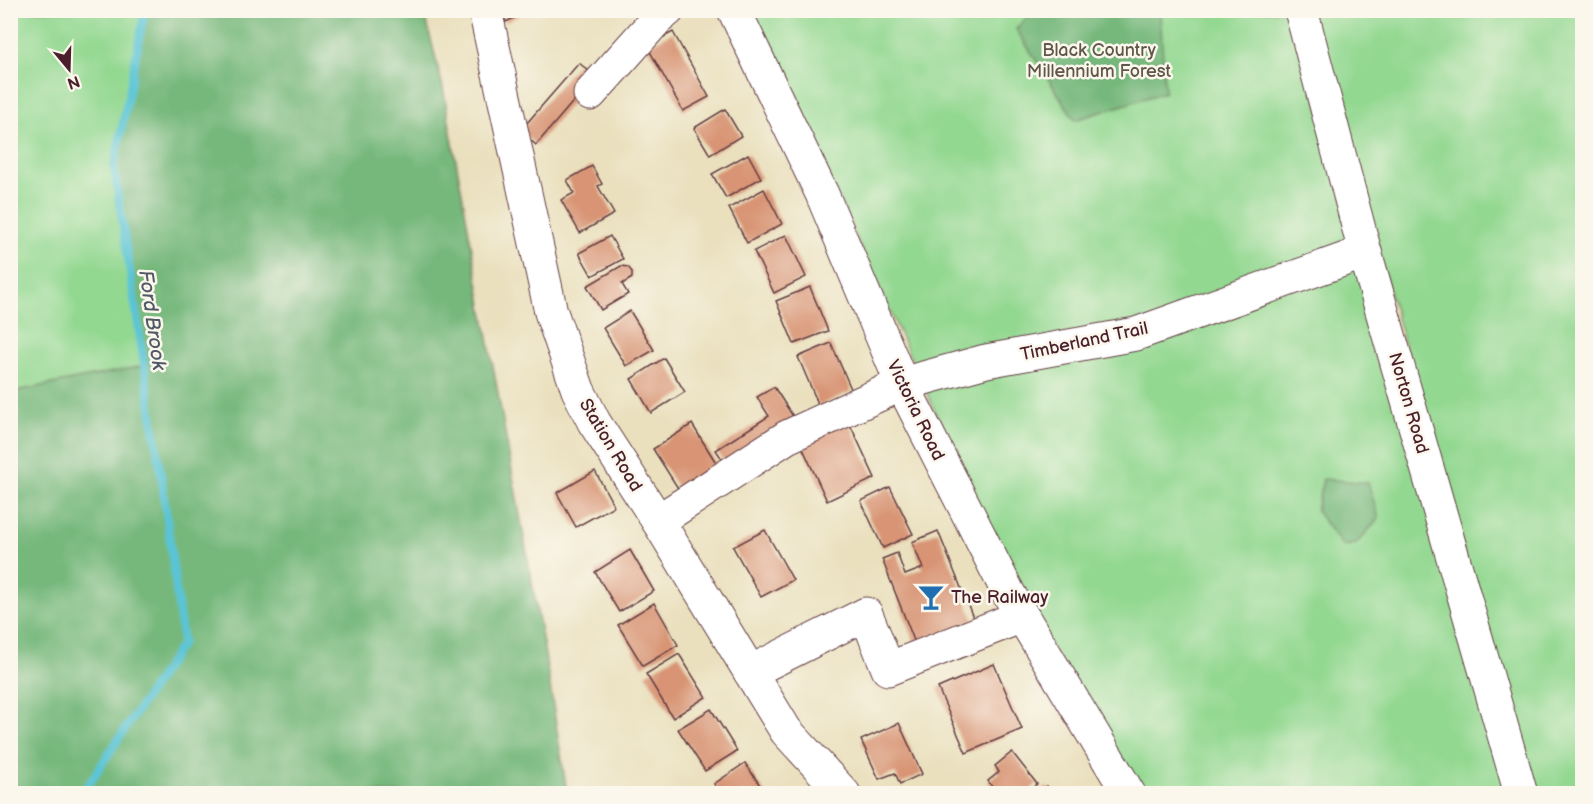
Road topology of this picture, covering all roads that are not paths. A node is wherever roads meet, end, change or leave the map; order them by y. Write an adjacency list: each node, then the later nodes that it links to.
1 (485, 10): 8 (street, Station Road)
2 (668, 10): 5 (street)
3 (734, 10): 7 (street, Victoria Road)
4 (1301, 10): 6 (street, Norton Road)
5 (590, 93)
6 (1365, 252): 7 (street, Timberland Trail); 13 (street, Norton Road)
7 (902, 384): 8 (street, Timberland Trail); 9 (street, Victoria Road)
8 (658, 521): 10 (street, Station Road)
9 (1022, 616): 10 (street); 12 (street, Victoria Road)
10 (750, 672): 11 (street, Station Road)
11 (844, 794)
12 (1128, 794)
13 (1521, 794)

